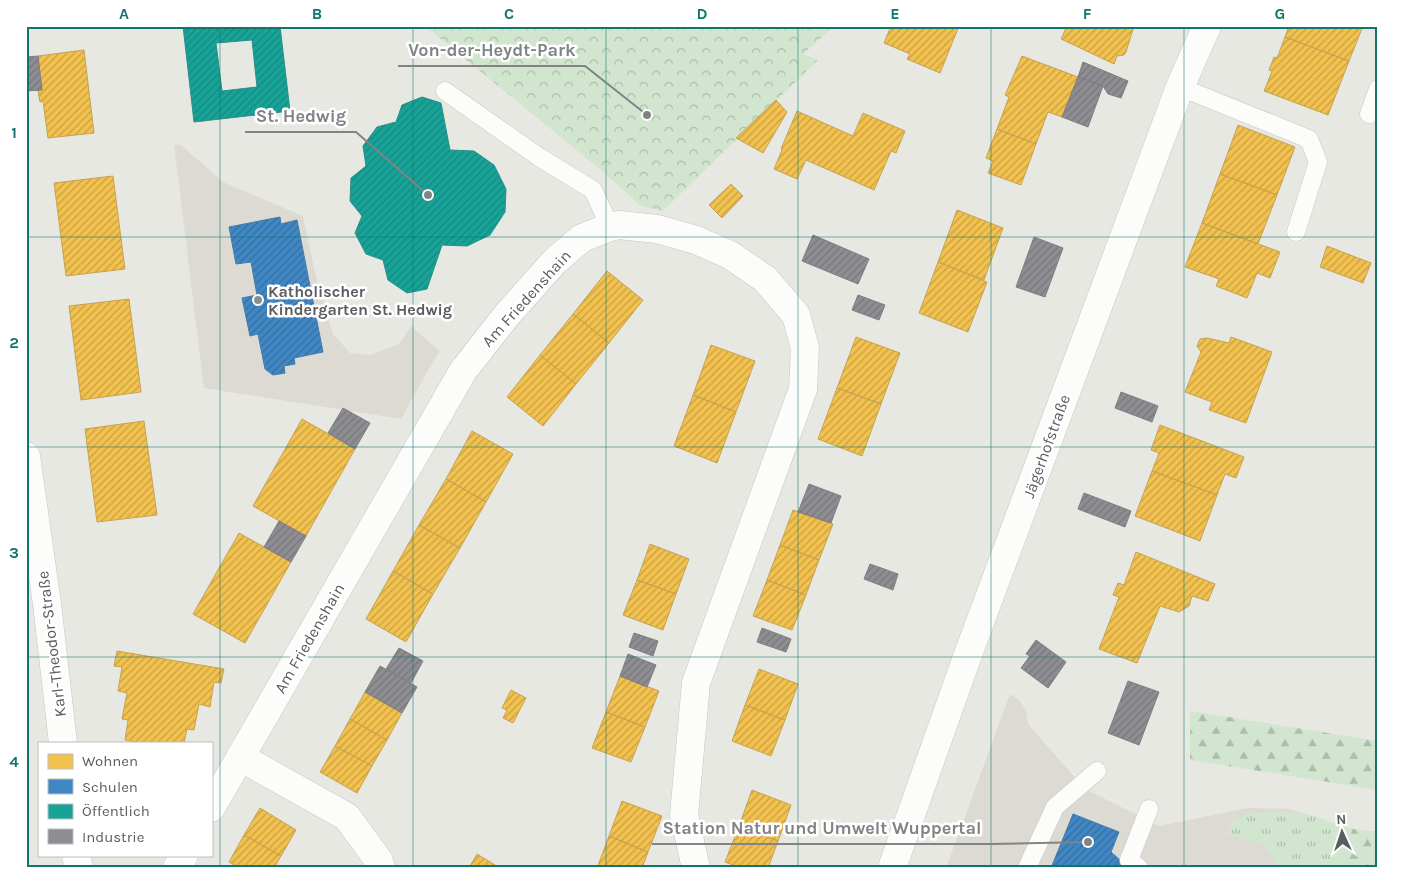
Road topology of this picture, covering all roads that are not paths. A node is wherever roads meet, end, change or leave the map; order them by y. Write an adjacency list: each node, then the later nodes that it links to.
1 (1207, 26): 2 (street, Jägerhofstraße)
2 (1180, 87): 7 (lane); 18 (street, Jägerhofstraße)
3 (1378, 89): 5 (lane)
4 (445, 91): 6 (lane)
5 (1369, 114)
6 (610, 227): 10 (street, Am Friedenshain); 17 (street, Am Friedenshain)
7 (1296, 232)
8 (26, 456): 9 (street, Karl-Theodor-Straße)
9 (63, 742)
10 (240, 757): 12 (street, Am Friedenshain); 16 (street)
11 (1097, 771): 19 (lane)
12 (212, 806)
13 (1149, 809): 20 (lane)
14 (183, 856): 15 (street)
15 (177, 868)
16 (381, 868)
17 (696, 868)
18 (892, 868)
19 (1027, 868)
20 (1139, 868)

